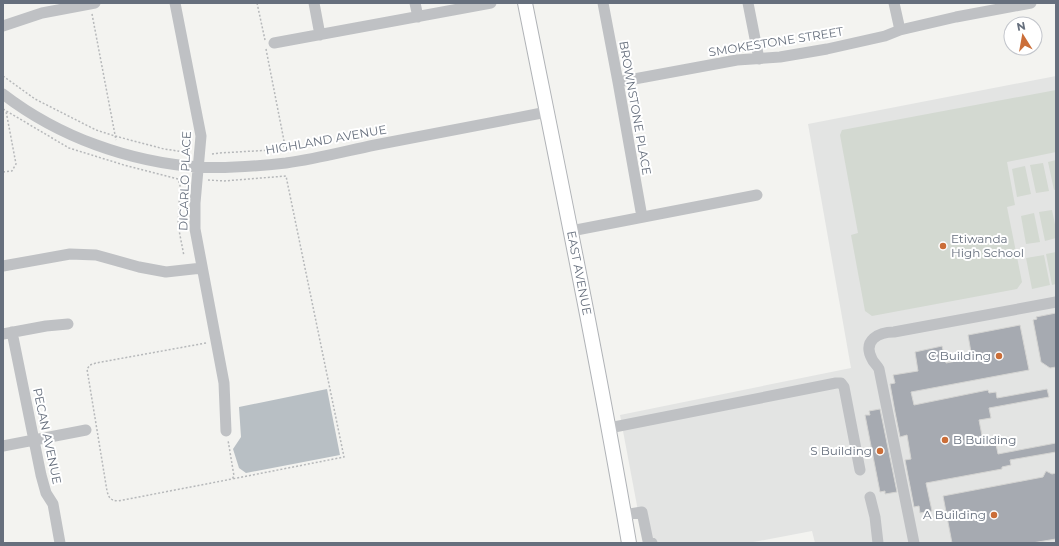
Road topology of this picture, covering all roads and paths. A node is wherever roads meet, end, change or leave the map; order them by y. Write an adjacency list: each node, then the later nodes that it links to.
1 (92, 3): 13 (street); 24 (path)
2 (175, 3): 30 (street, DICARLO PLACE)
3 (257, 3): 16 (path)
4 (314, 3): 15 (street)
5 (415, 3): 12 (street)
6 (491, 3): 12 (street)
7 (525, 3): 23 (main road, EAST AVENUE)
8 (603, 3): 19 (street, BROWNSTONE PLACE)
9 (748, 3): 17 (street)
10 (894, 3): 14 (street)
11 (1031, 3): 14 (street, SMOKESTONE STREET)
12 (418, 17): 15 (street)
13 (3, 26)
14 (900, 30): 17 (street, SMOKESTONE STREET)
15 (320, 35): 16 (street)
16 (268, 44): 26 (path)
17 (759, 59): 19 (street, SMOKESTONE STREET)
18 (3, 76): 24 (path)
19 (618, 82): 34 (street, BROWNSTONE PLACE)
20 (3, 94): 30 (street, HIGHLAND AVENUE)
21 (3, 109): 22 (path)
22 (6, 111): 31 (path); 36 (path)
23 (547, 112): 30 (street, HIGHLAND AVENUE); 35 (main road, EAST AVENUE)
24 (115, 136): 25 (path); 27 (path)
25 (116, 140)
26 (285, 146): 28 (path); 29 (path)
27 (184, 152)
28 (286, 152)
29 (212, 154)
30 (199, 167): 38 (street, DICARLO PLACE)
31 (3, 172)
32 (208, 180): 49 (path)
33 (757, 195): 34 (street)
34 (642, 217): 35 (street)
35 (571, 231): 43 (main road, EAST AVENUE)
36 (184, 256)
37 (3, 266): 38 (street)
38 (202, 268): 42 (street, DICARLO PLACE)
39 (1056, 302): 56 (street)
40 (68, 324): 41 (street)
41 (7, 333): 46 (street, PECAN AVENUE)
42 (216, 341): 45 (street, DICARLO PLACE); 49 (path)
43 (609, 428): 48 (street); 51 (main road, EAST AVENUE)
44 (86, 430): 46 (street)
45 (226, 430): 49 (path)
46 (33, 440): 47 (street); 52 (street, PECAN AVENUE)
47 (3, 446)
48 (860, 470)
49 (232, 479)
50 (870, 497): 55 (street)
51 (624, 515): 53 (main road, EAST AVENUE); 54 (street)
52 (60, 543)
53 (629, 543)
54 (652, 543)
55 (878, 543)
56 (914, 543)

